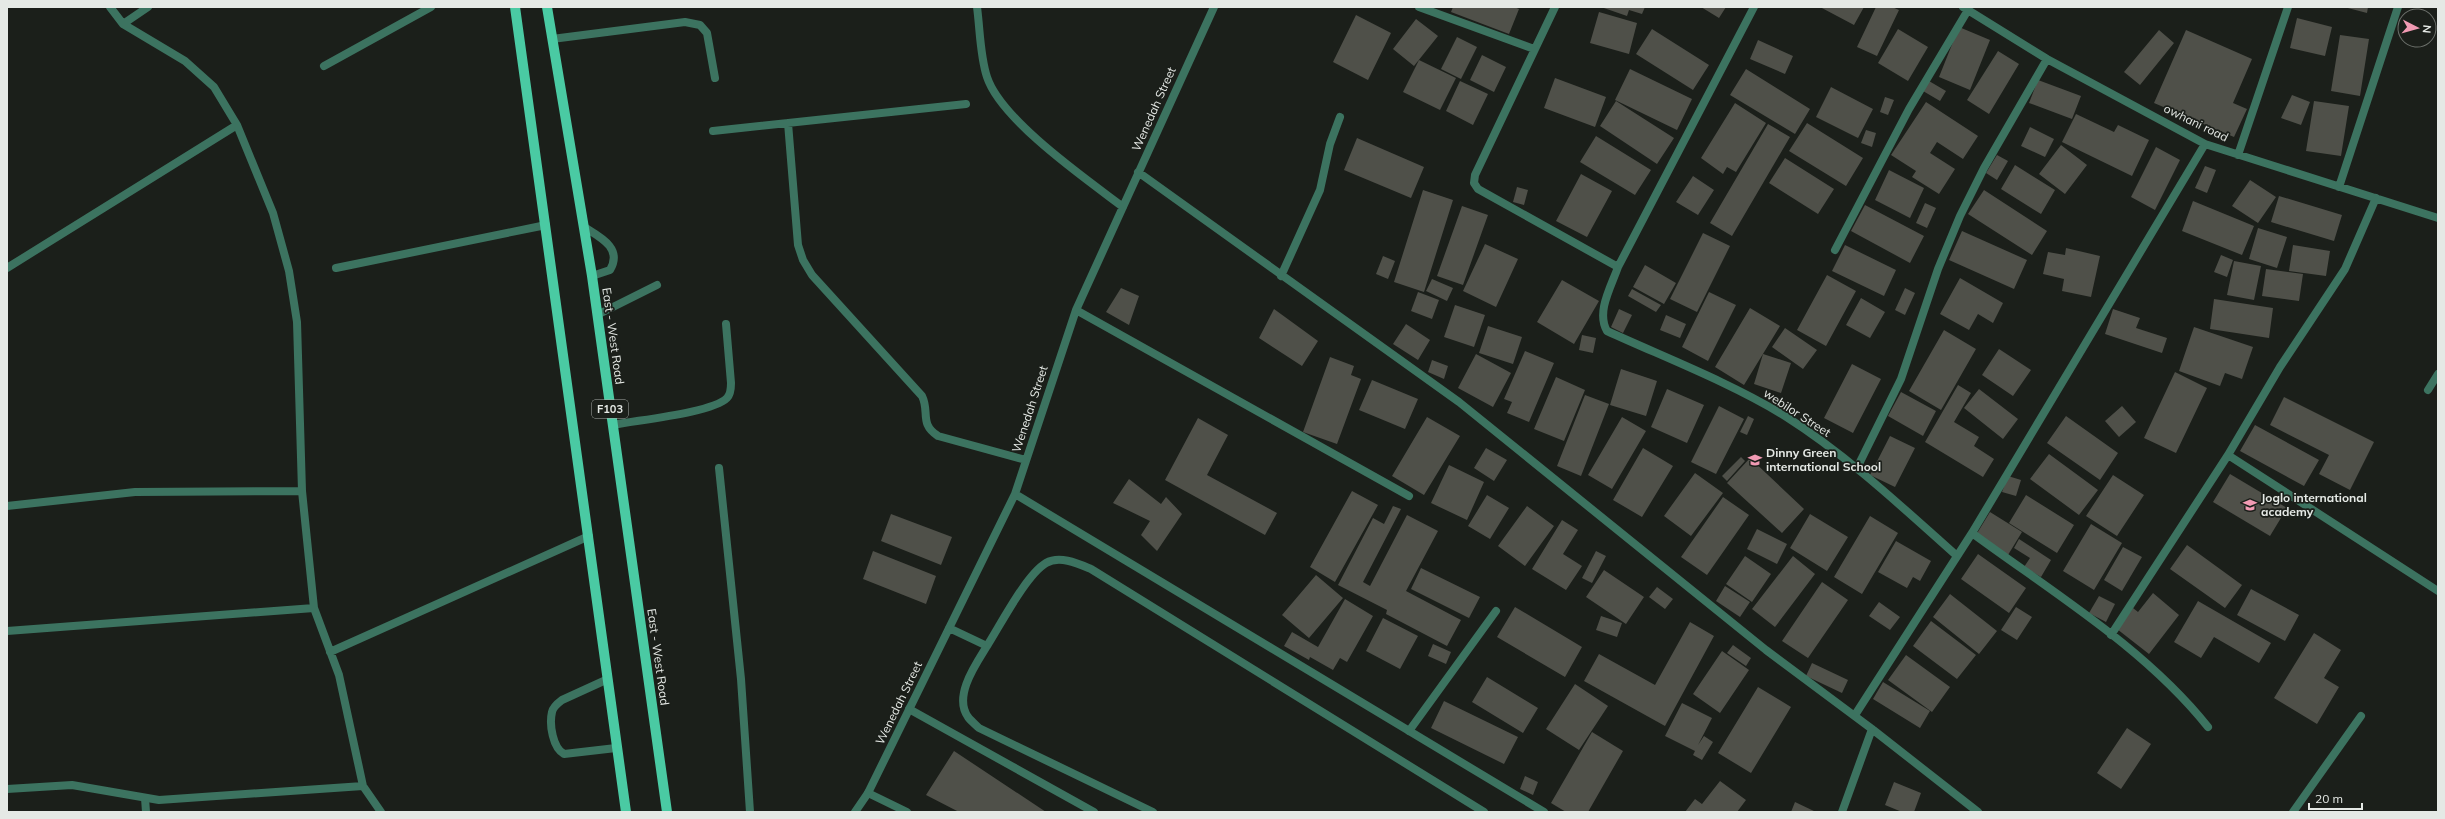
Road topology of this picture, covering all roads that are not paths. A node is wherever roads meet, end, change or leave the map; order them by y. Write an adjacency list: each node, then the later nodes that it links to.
1 (110, 7): 14 (street)
2 (148, 7): 14 (street)
3 (431, 7): 18 (street)
4 (516, 7): 32 (main road)
5 (547, 7): 15 (main road, East - West Road / F103)
6 (977, 7): 30 (street)
7 (1214, 7): 27 (street, Wenedah Street)
8 (1419, 7): 16 (street)
9 (1555, 7): 16 (street)
10 (1754, 7): 35 (street)
11 (2288, 7): 26 (street)
12 (2398, 7): 28 (street)
13 (1965, 8): 17 (street, owhani road); 34 (street)
14 (123, 24): 23 (street)
15 (552, 39): 19 (street); 33 (main road, East - West Road / F103)
16 (1534, 49): 35 (street)
17 (2047, 59): 25 (street, owhani road); 50 (street)
18 (324, 66)
19 (715, 78)
20 (966, 104): 22 (street)
21 (1340, 117): 39 (street)
22 (788, 123): 24 (street); 48 (street)
23 (237, 125): 36 (street); 51 (street)
24 (713, 131)
25 (2205, 144): 26 (street, owhani road); 55 (street)
26 (2238, 155): 28 (street, owhani road)
27 (1138, 172): 30 (street, Wenedah Street); 39 (street)
28 (2339, 187): 29 (street, owhani road)
29 (2376, 198): 31 (street, owhani road); 47 (street)
30 (1123, 207): 41 (street, Wenedah Street)
31 (2438, 218)
32 (546, 225): 37 (street); 56 (main road)
33 (584, 227): 38 (main road, East - West Road / F103); 38 (street)
34 (1835, 250)
35 (1618, 267): 50 (street, webilor Street)
36 (7, 268)
37 (336, 268)
38 (592, 276): 42 (main road, East - West Road / F103)
39 (1281, 276): 68 (street)
40 (657, 285): 42 (street)
41 (1076, 310): 48 (street, Wenedah Street); 53 (street)
42 (597, 315): 46 (main road, East - West Road / F103)
43 (726, 324): 46 (street)
44 (2438, 374): 45 (street)
45 (2428, 390)
46 (613, 425): 81 (main road, East - West Road / F103)
47 (2228, 455): 58 (street); 63 (street)
48 (1026, 460): 52 (street, Wenedah Street)
49 (719, 468): 82 (street)
50 (1857, 468): 57 (street, webilor Street)
51 (302, 491): 54 (street); 59 (street)
52 (1015, 494): 61 (street, Wenedah Street); 72 (street)
53 (1409, 496)
54 (7, 506)
55 (1972, 532): 57 (street); 63 (street)
56 (589, 536): 65 (street); 66 (main road)
57 (1957, 556): 68 (street)
58 (2438, 591)
59 (314, 608): 62 (street); 65 (street)
60 (1496, 611): 72 (street)
61 (949, 628): 64 (street); 67 (street, Wenedah Street)
62 (7, 631)
63 (2111, 635): 70 (street)
64 (987, 646): 86 (street); 87 (street)
65 (330, 652): 74 (street)
66 (608, 679): 73 (main road); 73 (street)
67 (909, 709): 76 (street, Wenedah Street); 85 (street)
68 (1855, 716): 71 (street)
69 (2361, 716): 91 (street)
70 (2208, 727)
71 (1872, 728): 89 (street); 90 (street)
72 (1409, 731): 88 (street)
73 (616, 748): 80 (main road)
74 (363, 786): 77 (street); 79 (street)
75 (7, 789): 77 (street)
76 (868, 793): 83 (street, Wenedah Street); 84 (street)
77 (145, 798): 78 (street)
78 (146, 812)
79 (381, 812)
80 (626, 812)
81 (667, 812)
82 (750, 812)
83 (855, 812)
84 (907, 812)
85 (1094, 812)
86 (1153, 812)
87 (1484, 812)
88 (1544, 812)
89 (1842, 812)
90 (1978, 812)
91 (2292, 812)

